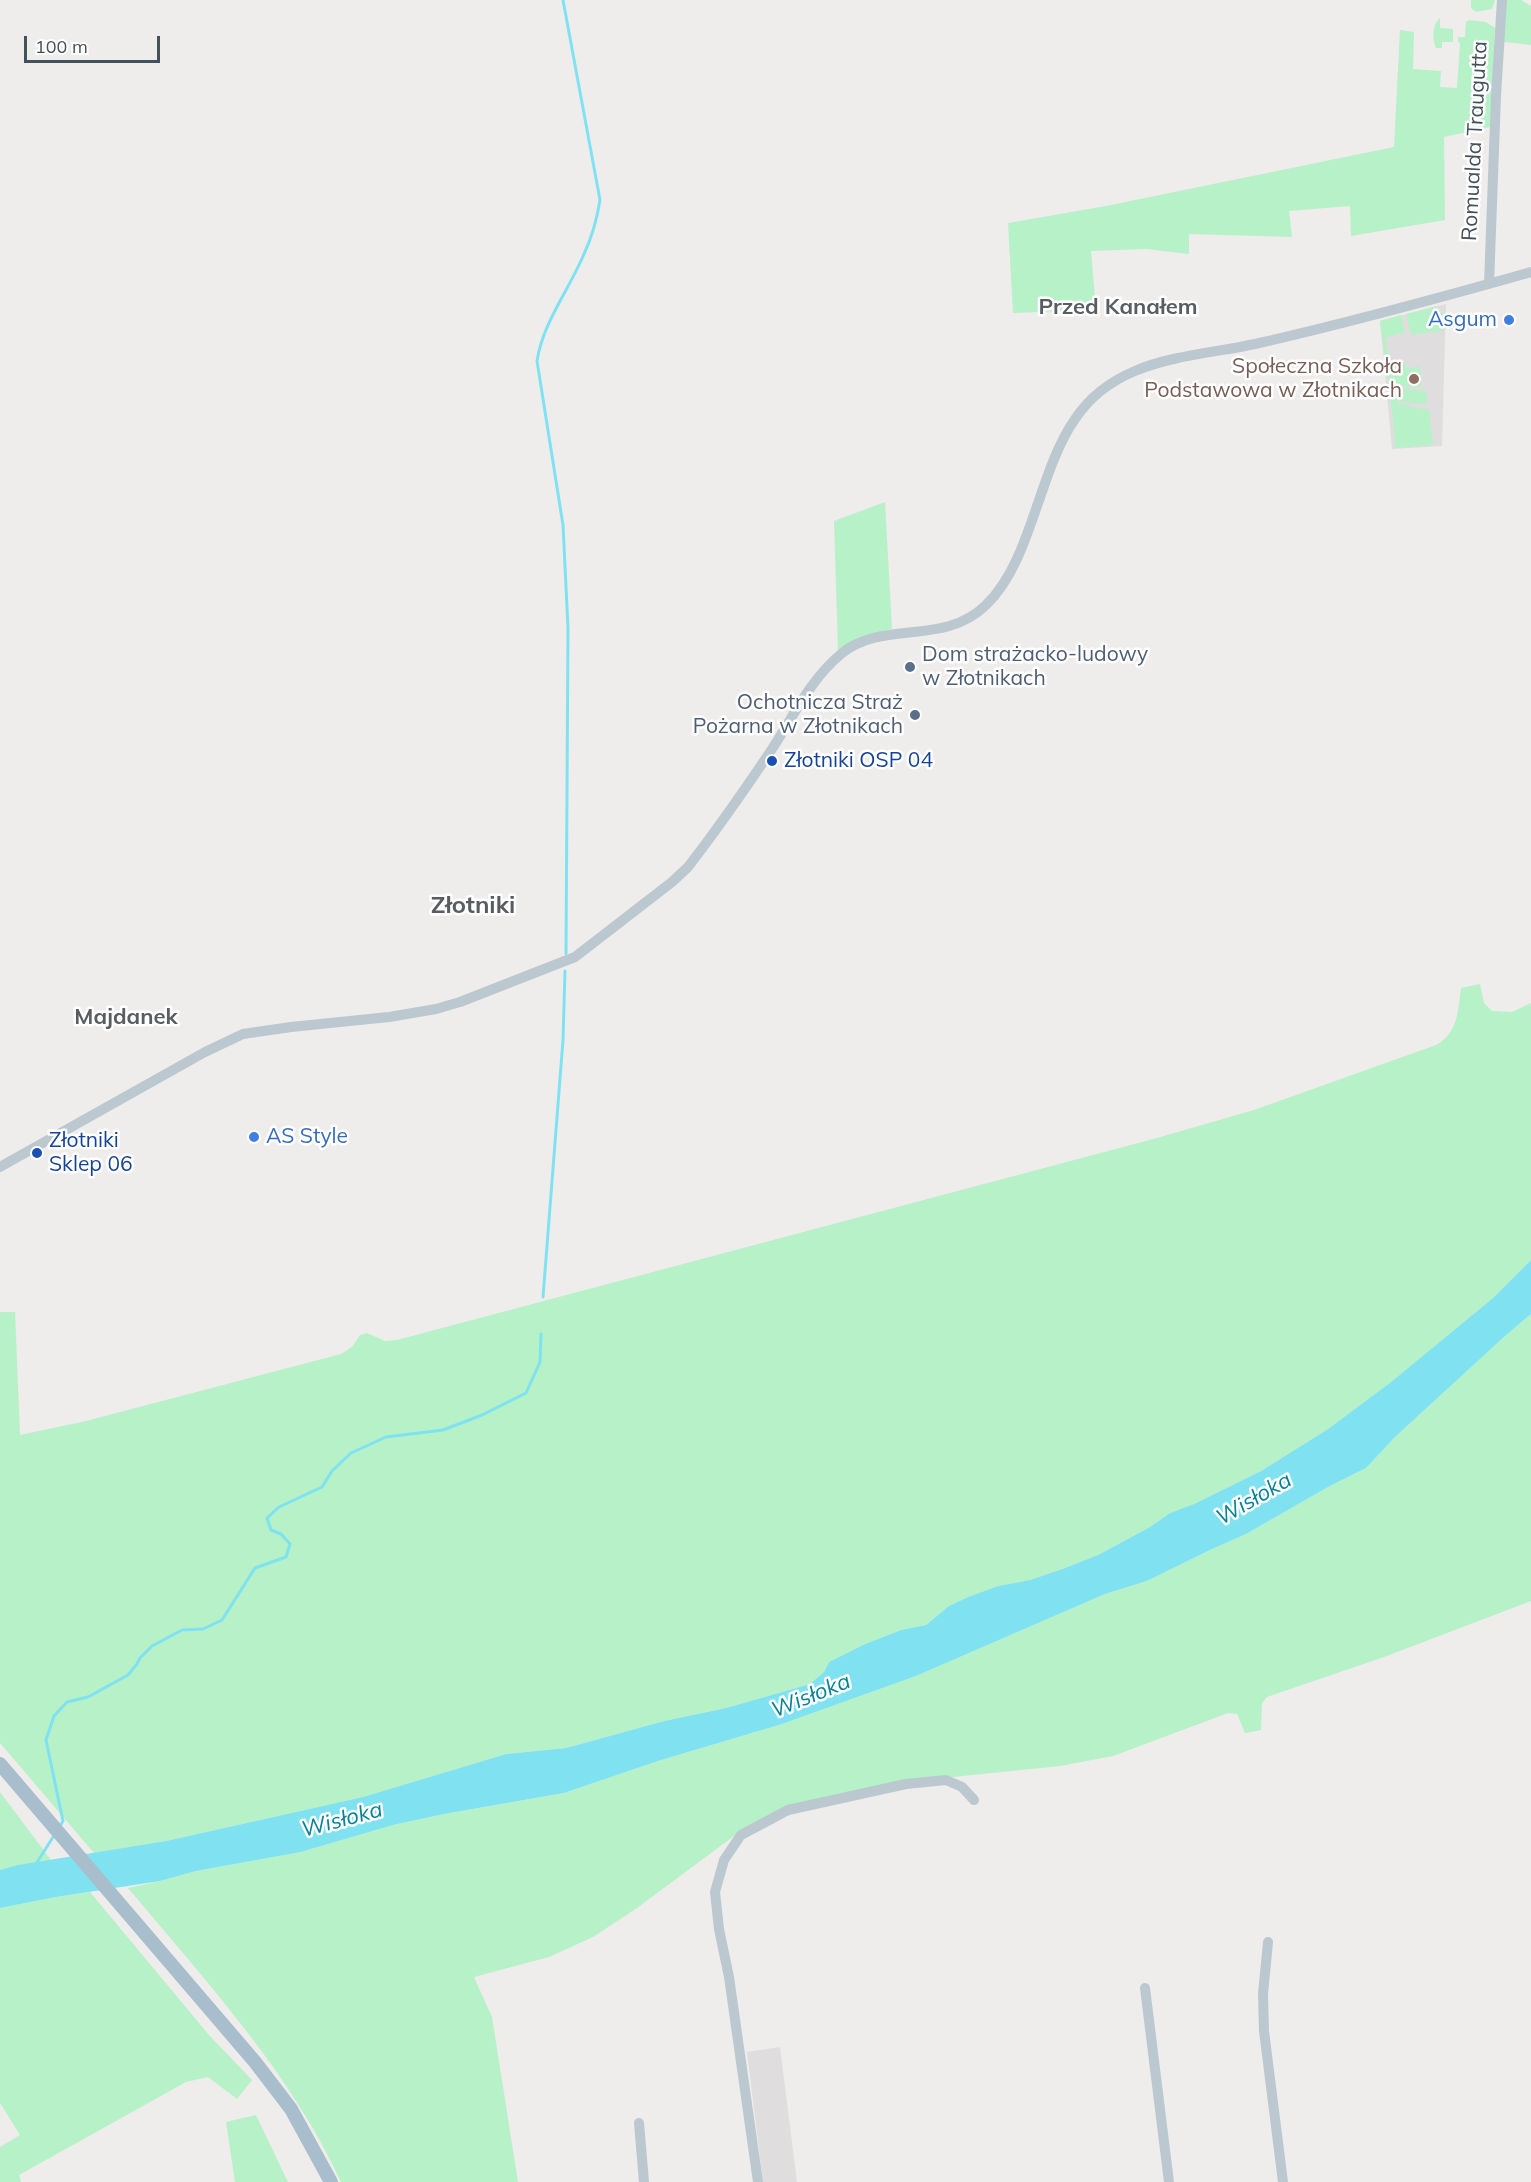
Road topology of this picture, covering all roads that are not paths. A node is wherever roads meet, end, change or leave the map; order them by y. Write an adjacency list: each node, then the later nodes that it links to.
1 (1502, 0): 3 (street, Romualda Traugutta)
2 (1531, 272): 3 (street)
3 (1489, 284): 4 (street)
4 (0, 1167)
5 (0, 1764): 10 (main road)
6 (974, 1800): 12 (street)
7 (1268, 1942): 14 (street)
8 (1145, 1988): 13 (street)
9 (639, 2123): 11 (street)
10 (331, 2182)
11 (644, 2182)
12 (758, 2182)
13 (1169, 2182)
14 (1283, 2182)

